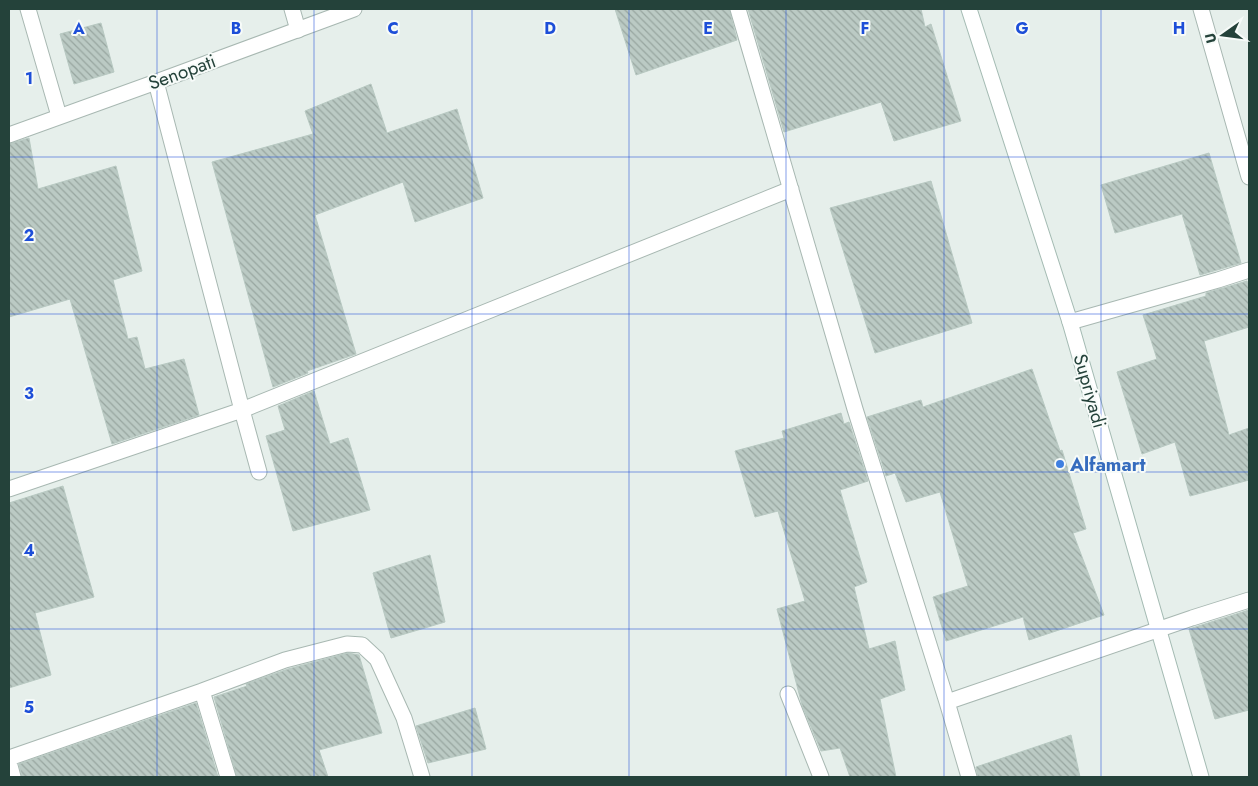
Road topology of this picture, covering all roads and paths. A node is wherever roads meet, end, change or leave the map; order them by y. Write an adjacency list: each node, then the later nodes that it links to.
1 (28, 9): 9 (street)
2 (292, 9): 7 (street)
3 (354, 9): 7 (street, Senopati)
4 (738, 9): 12 (street)
5 (969, 9): 14 (street, Supriyadi)
6 (1201, 9): 11 (street)
7 (298, 30): 8 (street, Senopati)
8 (156, 82): 9 (street, Senopati); 15 (street)
9 (59, 116): 10 (street, Senopati)
10 (9, 135)
11 (1249, 177)
12 (791, 189): 15 (street); 22 (street)
13 (1249, 270): 14 (street)
14 (1070, 322): 19 (street, Supriyadi)
15 (242, 410): 16 (street); 17 (street)
16 (260, 472)
17 (9, 489)
18 (1249, 600): 19 (street)
19 (1159, 630): 22 (street); 30 (street, Supriyadi)
20 (202, 691): 23 (street); 26 (street); 27 (street)
21 (788, 694): 28 (street)
22 (947, 702): 29 (street)
23 (9, 758)
24 (9, 762): 25 (street)
25 (14, 777)
26 (228, 777)
27 (422, 777)
28 (821, 777)
29 (969, 777)
30 (1201, 777)

